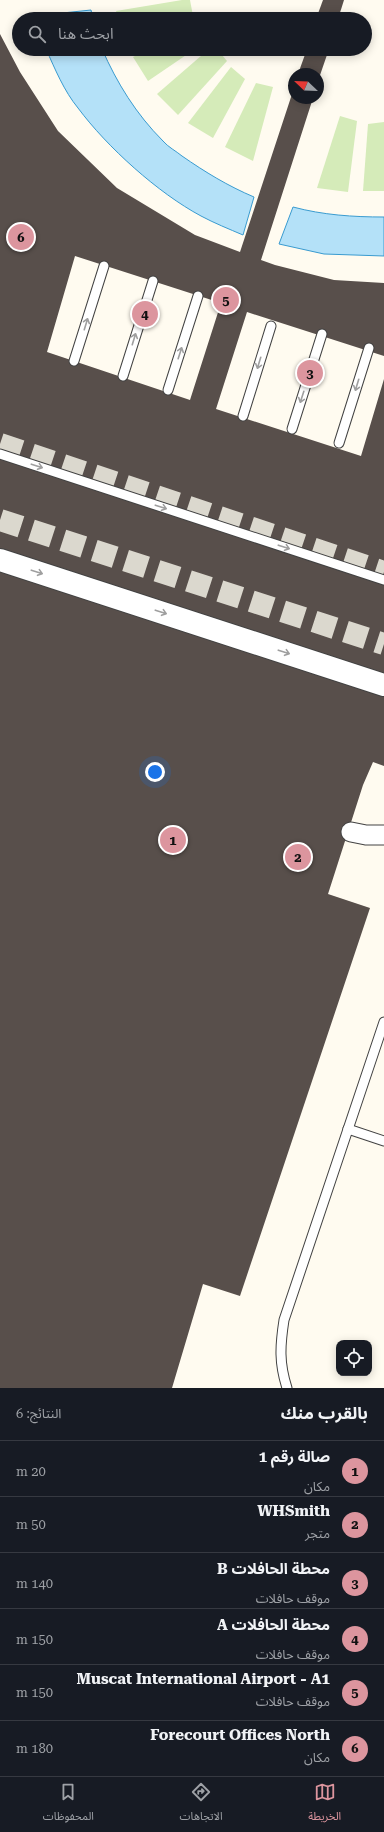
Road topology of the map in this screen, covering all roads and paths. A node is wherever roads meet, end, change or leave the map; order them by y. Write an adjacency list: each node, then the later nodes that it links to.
1 (104, 266): 7 (lane, one-way to 1)
2 (153, 281): 8 (lane, one-way to 2)
3 (198, 296): 9 (lane, one-way to 3)
4 (271, 326): 10 (lane, one-way to 10)
5 (322, 334): 11 (lane, one-way to 11)
6 (369, 348): 12 (lane, one-way to 12)
7 (74, 361)
8 (123, 376)
9 (168, 390)
10 (243, 416)
11 (292, 429)
12 (339, 443)
13 (0, 454): 15 (lane, one-way to 15)
14 (0, 560): 16 (street, one-way to 16)
15 (384, 580)
16 (384, 685)
17 (351, 832): 18 (street)
18 (384, 835)
19 (384, 1022): 20 (lane)
20 (348, 1129): 21 (lane); 22 (lane)
21 (384, 1141)
22 (287, 1388)

